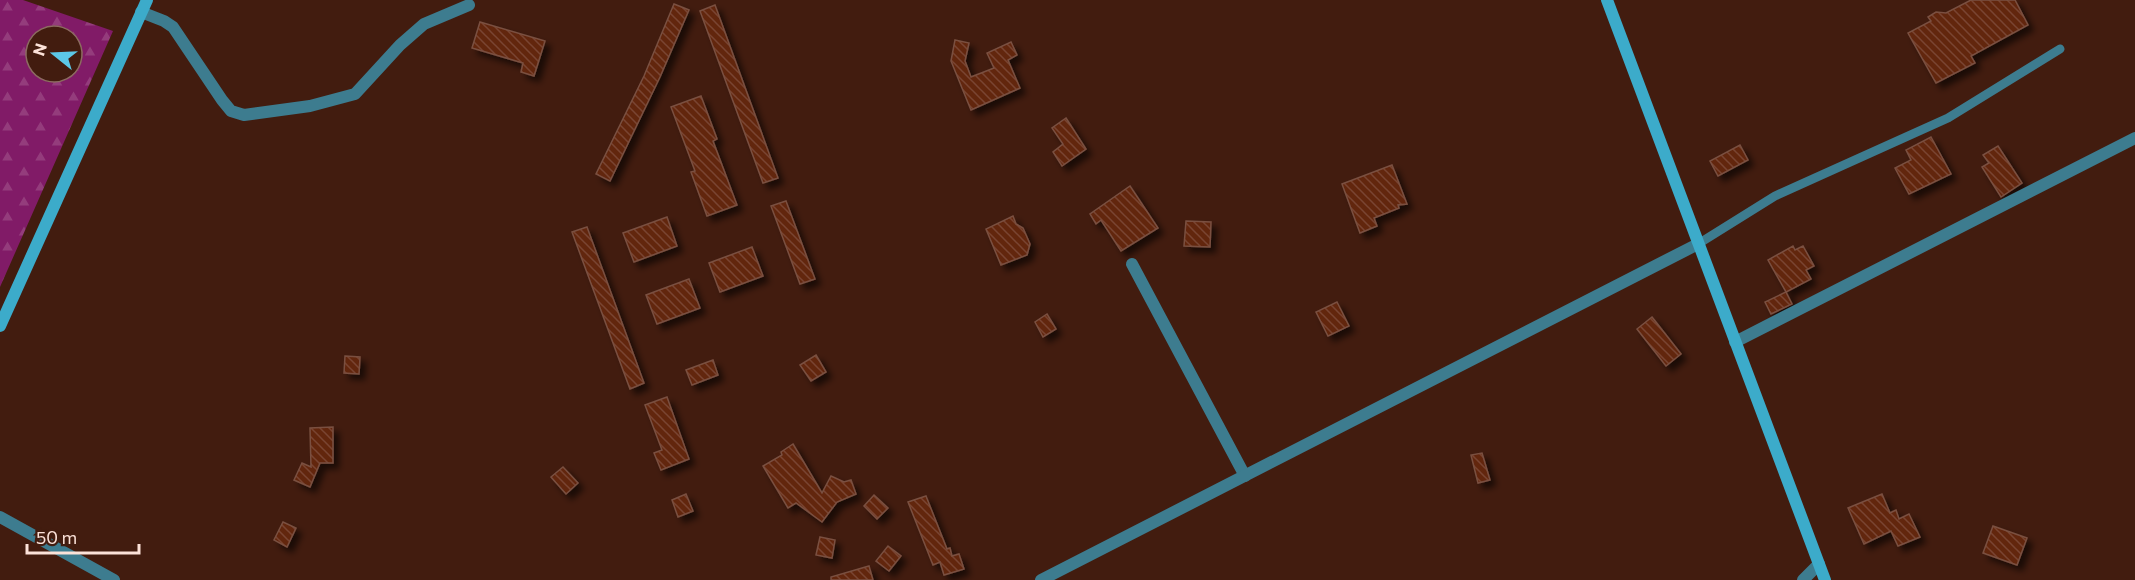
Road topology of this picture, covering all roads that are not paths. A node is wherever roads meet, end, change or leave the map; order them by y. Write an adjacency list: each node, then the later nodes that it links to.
1 (147, 0): 4 (street)
2 (1606, 0): 7 (street)
3 (469, 5): 4 (street)
4 (141, 12): 9 (street)
5 (2060, 49): 7 (lane)
6 (2135, 138): 10 (street)
7 (1698, 244): 10 (street); 11 (street)
8 (1132, 264): 11 (street)
9 (0, 326)
10 (1735, 342): 13 (street)
11 (1245, 476): 15 (street)
12 (0, 517): 14 (street)
13 (1819, 564): 16 (street); 17 (street)
14 (114, 580)
15 (1041, 580)
16 (1803, 580)
17 (1825, 580)

